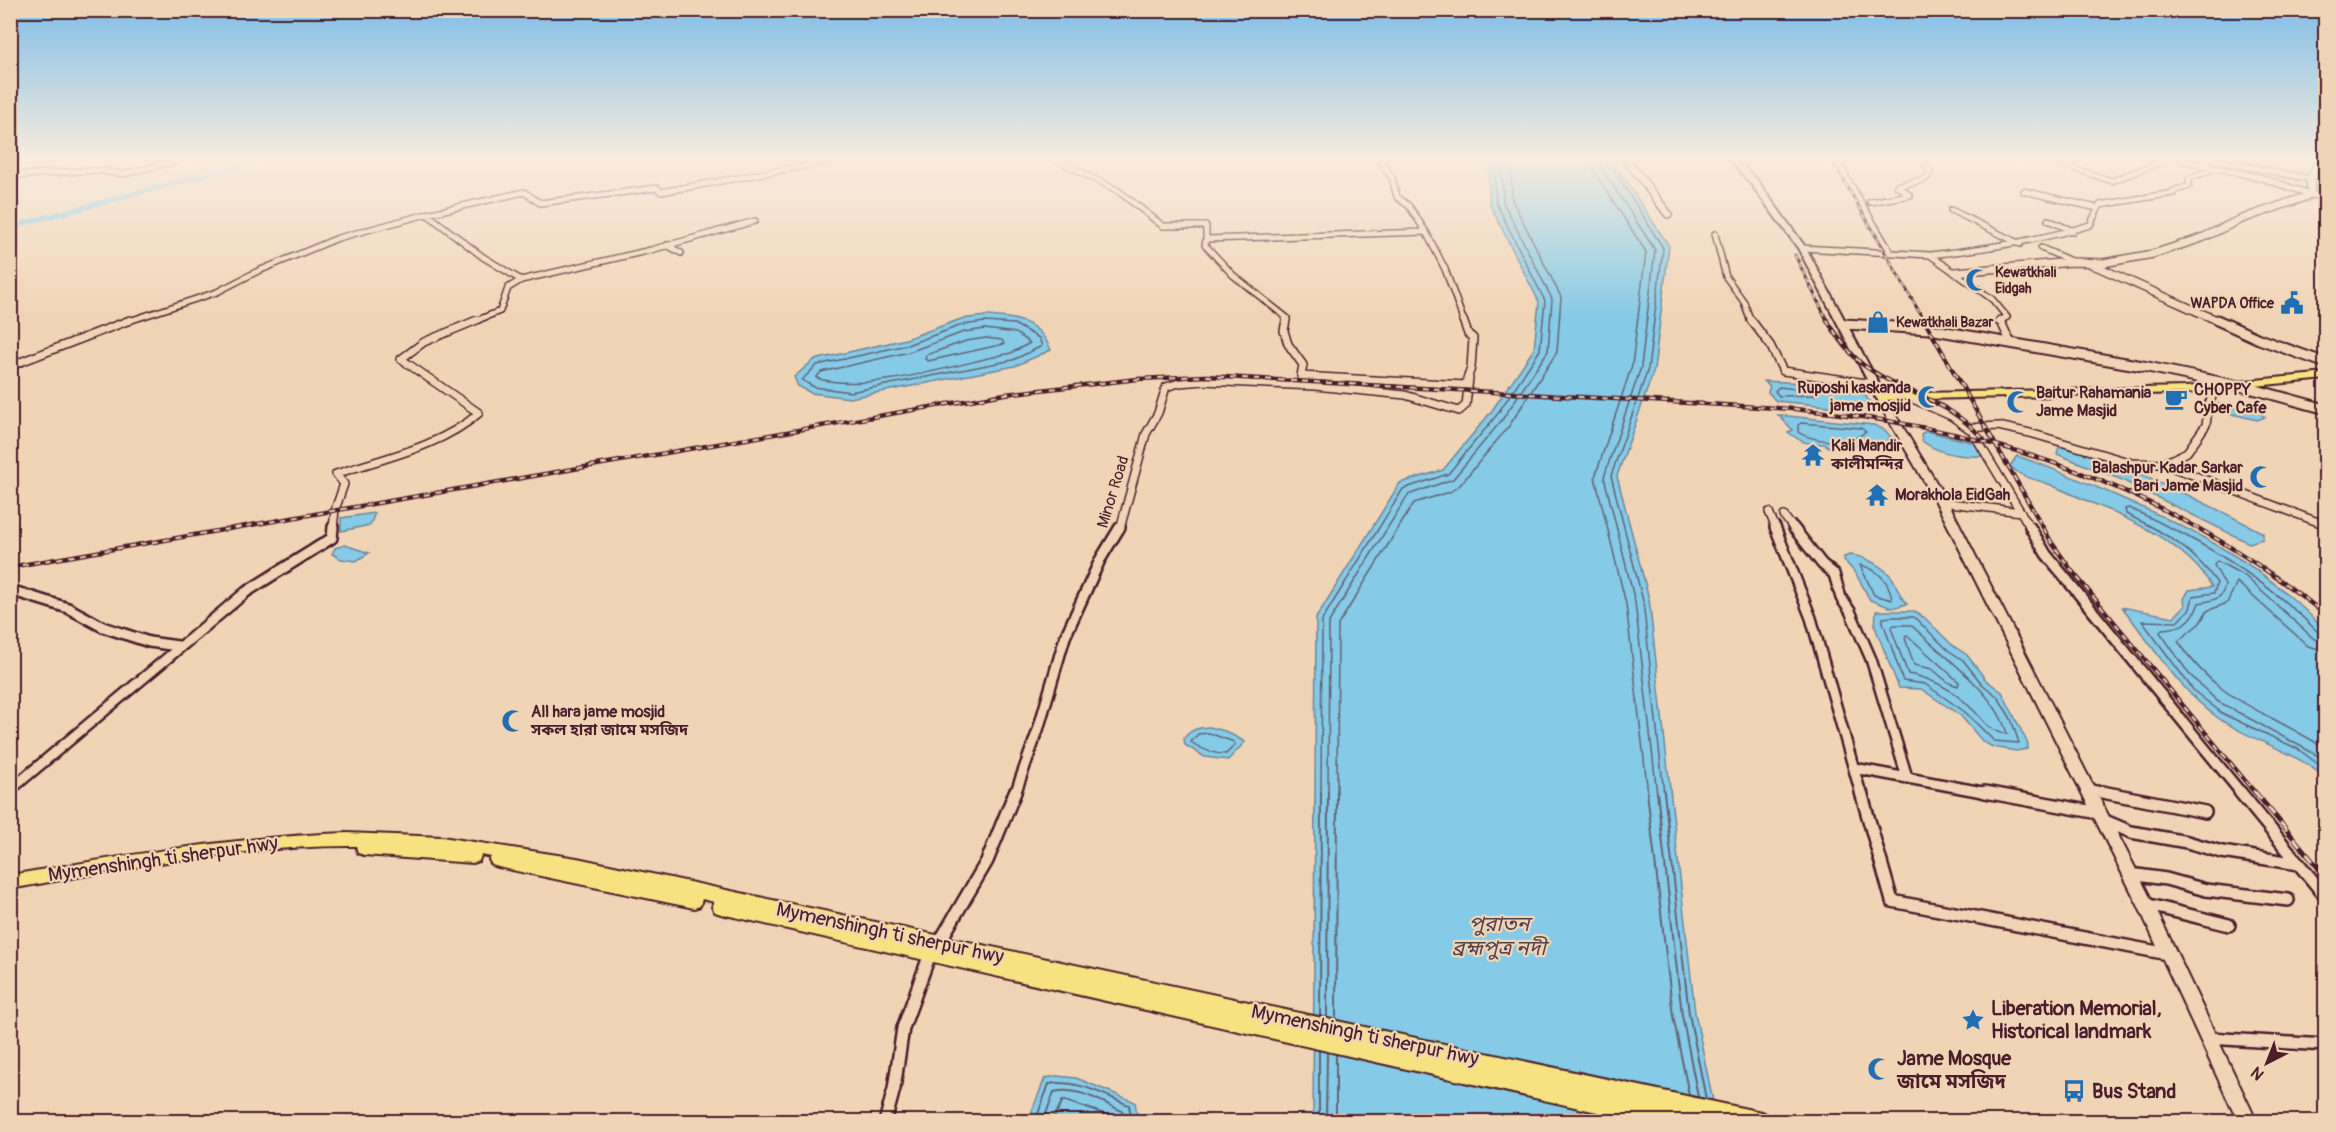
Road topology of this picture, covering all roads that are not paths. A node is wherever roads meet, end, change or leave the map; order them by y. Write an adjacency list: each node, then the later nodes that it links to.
1 (432, 213): 9 (street)
2 (1146, 213): 15 (street)
3 (1413, 213): 13 (street)
4 (1776, 213): 18 (main road)
5 (1867, 213): 21 (street)
6 (1957, 213): 16 (street)
7 (2095, 213): 12 (street)
8 (2260, 213): 24 (street)
9 (427, 214): 26 (street); 30 (street)
10 (2048, 220): 12 (street)
11 (754, 221): 17 (street)
12 (2073, 231): 16 (street)
13 (1426, 232): 15 (street); 32 (street)
14 (1714, 234): 33 (street)
15 (1206, 239): 32 (street)
16 (2020, 244): 22 (street)
17 (667, 245): 20 (street); 26 (street)
18 (1802, 248): 21 (street); 27 (main road)
19 (2041, 248): 23 (street)
20 (681, 253)
21 (1891, 253): 22 (street)
22 (1929, 255): 25 (street)
23 (2073, 262): 24 (street); 25 (street)
24 (2085, 262): 29 (street)
25 (1955, 272): 28 (street)
26 (521, 280): 47 (street)
27 (1844, 324): 28 (street); 33 (main road)
28 (2011, 343): 34 (street)
29 (2325, 363)
30 (10, 366)
31 (2325, 376): 34 (main road)
32 (1470, 378): 62 (street, Minor Road)
33 (1873, 384): 37 (main road)
34 (2231, 386): 35 (main road); 38 (street)
35 (2217, 387): 36 (main road); 40 (street)
36 (1906, 396): 37 (main road); 39 (street)
37 (1881, 398): 41 (main road)
38 (2325, 410)
39 (1969, 428): 40 (street); 43 (street)
40 (2166, 465): 45 (street)
41 (1942, 502): 43 (street); 50 (main road)
42 (1769, 512): 48 (street)
43 (2021, 512): 54 (street)
44 (1784, 516): 49 (street)
45 (2325, 525)
46 (10, 590): 47 (street)
47 (178, 646): 51 (street)
48 (1854, 768): 49 (street); 64 (street)
49 (1907, 777): 53 (street)
50 (2087, 789): 52 (street); 53 (main road)
51 (10, 790)
52 (2205, 812)
53 (2101, 816): 54 (street); 55 (main road)
54 (2299, 864): 58 (street)
55 (2130, 874): 59 (street); 60 (main road)
56 (10, 882): 62 (main road, Mymenshingh ti sherpur hwy)
57 (10, 889): 62 (main road, Mymenshingh ti sherpur hwy)
58 (2325, 897)
59 (2288, 900)
60 (2145, 903): 61 (street); 64 (main road)
61 (2229, 926)
62 (934, 948): 63 (main road, Mymenshingh ti sherpur hwy); 68 (street)
63 (960, 953): 69 (main road, Mymenshingh ti sherpur hwy); 70 (main road, Mymenshingh ti sherpur hwy)
64 (2169, 954): 65 (main road)
65 (2208, 1038): 66 (street); 67 (main road)
66 (2325, 1045)
67 (2238, 1100): 71 (main road); 72 (main road)
68 (885, 1122)
69 (1689, 1122)
70 (1761, 1122)
71 (2239, 1122)
72 (2248, 1122)

